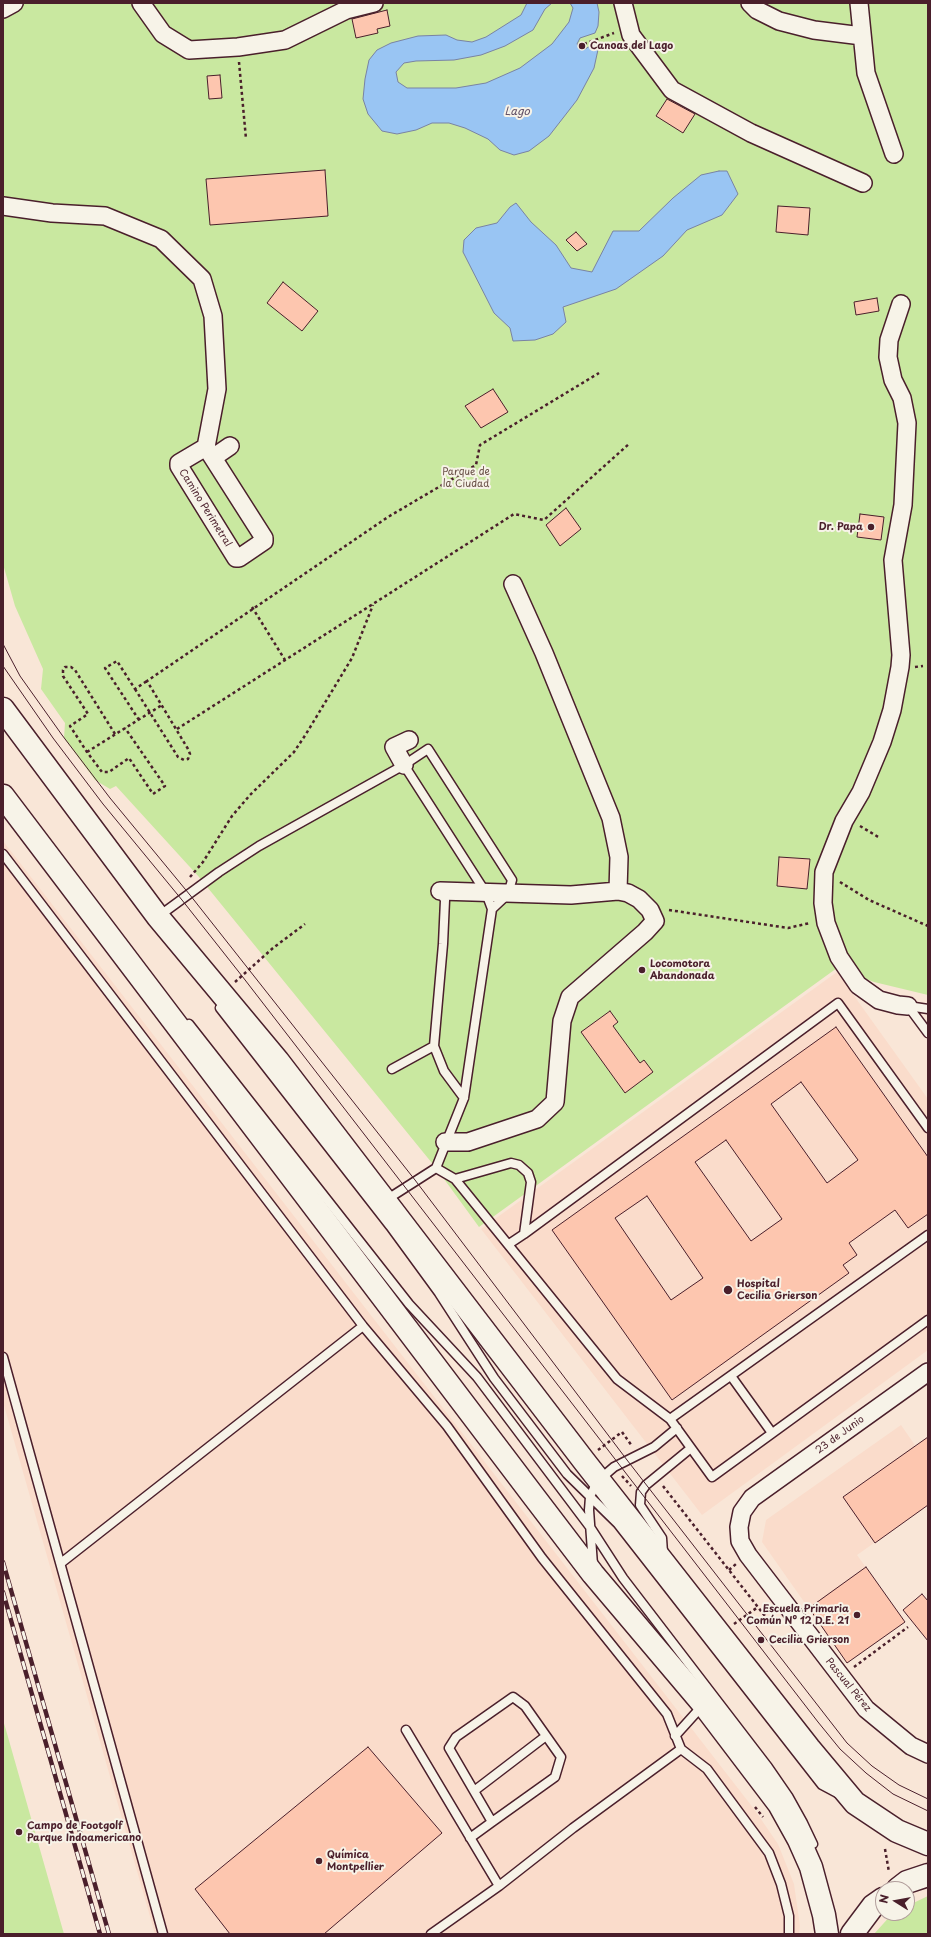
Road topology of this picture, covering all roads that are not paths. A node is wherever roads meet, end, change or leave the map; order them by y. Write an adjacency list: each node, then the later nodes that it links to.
1 (14, 3): 8 (street)
2 (141, 3): 3 (street)
3 (374, 3)
4 (622, 3): 11 (street)
5 (750, 3): 9 (street)
6 (846, 3): 9 (street)
7 (859, 3): 9 (street)
8 (3, 9)
9 (861, 29): 10 (street)
10 (894, 154)
11 (863, 183)
12 (3, 206): 15 (street)
13 (901, 304): 30 (street)
14 (230, 446): 15 (street)
15 (210, 452): 15 (street, Camino Perimetral)
16 (514, 584): 24 (street)
17 (3, 709): 28 (main road)
18 (409, 740): 19 (street)
19 (404, 765): 25 (lane); 26 (lane); 28 (lane)
20 (3, 796): 22 (main road)
21 (3, 854): 46 (lane)
22 (50, 860): 29 (lane); 59 (main road)
23 (440, 891): 25 (street); 34 (lane)
24 (618, 891): 26 (street); 38 (street)
25 (486, 893): 26 (street); 27 (lane)
26 (508, 894): 27 (lane)
27 (492, 909): 36 (lane)
28 (158, 917): 41 (main road); 54 (lane)
29 (132, 952)
30 (908, 1006): 31 (lane); 33 (lane)
31 (928, 1009)
32 (182, 1015): 56 (lane)
33 (928, 1033)
34 (434, 1046): 35 (lane); 36 (lane)
35 (392, 1069)
36 (464, 1098): 38 (lane)
37 (928, 1128): 42 (lane)
38 (446, 1142): 39 (lane)
39 (436, 1168): 40 (lane); 41 (lane)
40 (455, 1179): 42 (lane); 44 (lane)
41 (386, 1200): 54 (main road)
42 (524, 1234): 44 (lane)
43 (928, 1234): 49 (lane)
44 (509, 1244): 50 (lane)
45 (928, 1320): 52 (lane)
46 (363, 1326): 58 (lane); 63 (lane)
47 (3, 1357): 58 (lane)
48 (928, 1372): 55 (street, 23 de Junio)
49 (731, 1376): 50 (lane); 52 (lane)
50 (670, 1419): 51 (lane)
51 (677, 1428): 53 (lane); 54 (lane)
52 (772, 1433): 53 (lane)
53 (691, 1448): 57 (lane)
54 (595, 1488): 56 (lane); 57 (main road); 67 (lane)
55 (752, 1498): 65 (street, Pascual Pérez)
56 (590, 1526): 59 (lane); 71 (lane)
57 (664, 1562): 67 (main road)
58 (61, 1563): 78 (lane)
59 (593, 1574): 60 (main road)
60 (703, 1704): 63 (lane); 77 (main road)
61 (406, 1730): 69 (lane)
62 (546, 1736): 66 (lane); 66 (lane); 68 (lane)
63 (675, 1736): 64 (lane)
64 (681, 1749): 75 (lane); 80 (lane)
65 (928, 1754)
66 (474, 1791): 68 (lane)
67 (855, 1803): 70 (main road)
68 (492, 1822): 69 (lane)
69 (470, 1838): 75 (lane)
70 (928, 1844)
71 (816, 1853)
72 (928, 1875): 74 (main road)
73 (823, 1880): 77 (lane)
74 (910, 1881)
75 (498, 1886): 79 (lane)
76 (875, 1905): 81 (main road)
77 (826, 1925)
78 (163, 1934)
79 (431, 1934)
80 (789, 1934)
81 (852, 1934)

